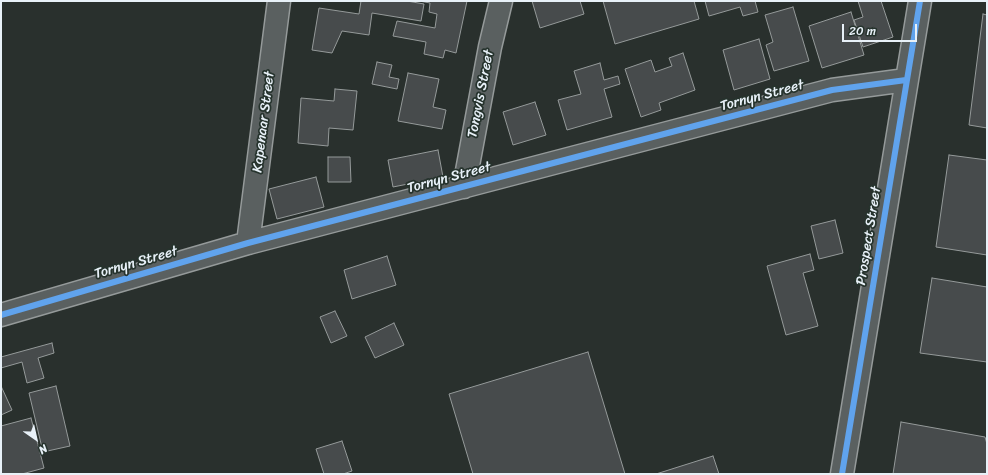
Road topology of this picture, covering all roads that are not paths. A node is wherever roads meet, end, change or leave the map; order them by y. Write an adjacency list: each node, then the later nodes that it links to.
1 (280, 1): 6 (street, Kapenaar Street)
2 (501, 1): 5 (street, Tongvis Street)
3 (920, 1): 4 (street, Prospect Street)
4 (906, 80): 5 (street, Tornyn Street); 8 (street, Prospect Street)
5 (464, 187): 6 (street, Tornyn Street)
6 (248, 243): 7 (street, Tornyn Street)
7 (1, 315)
8 (842, 474)

